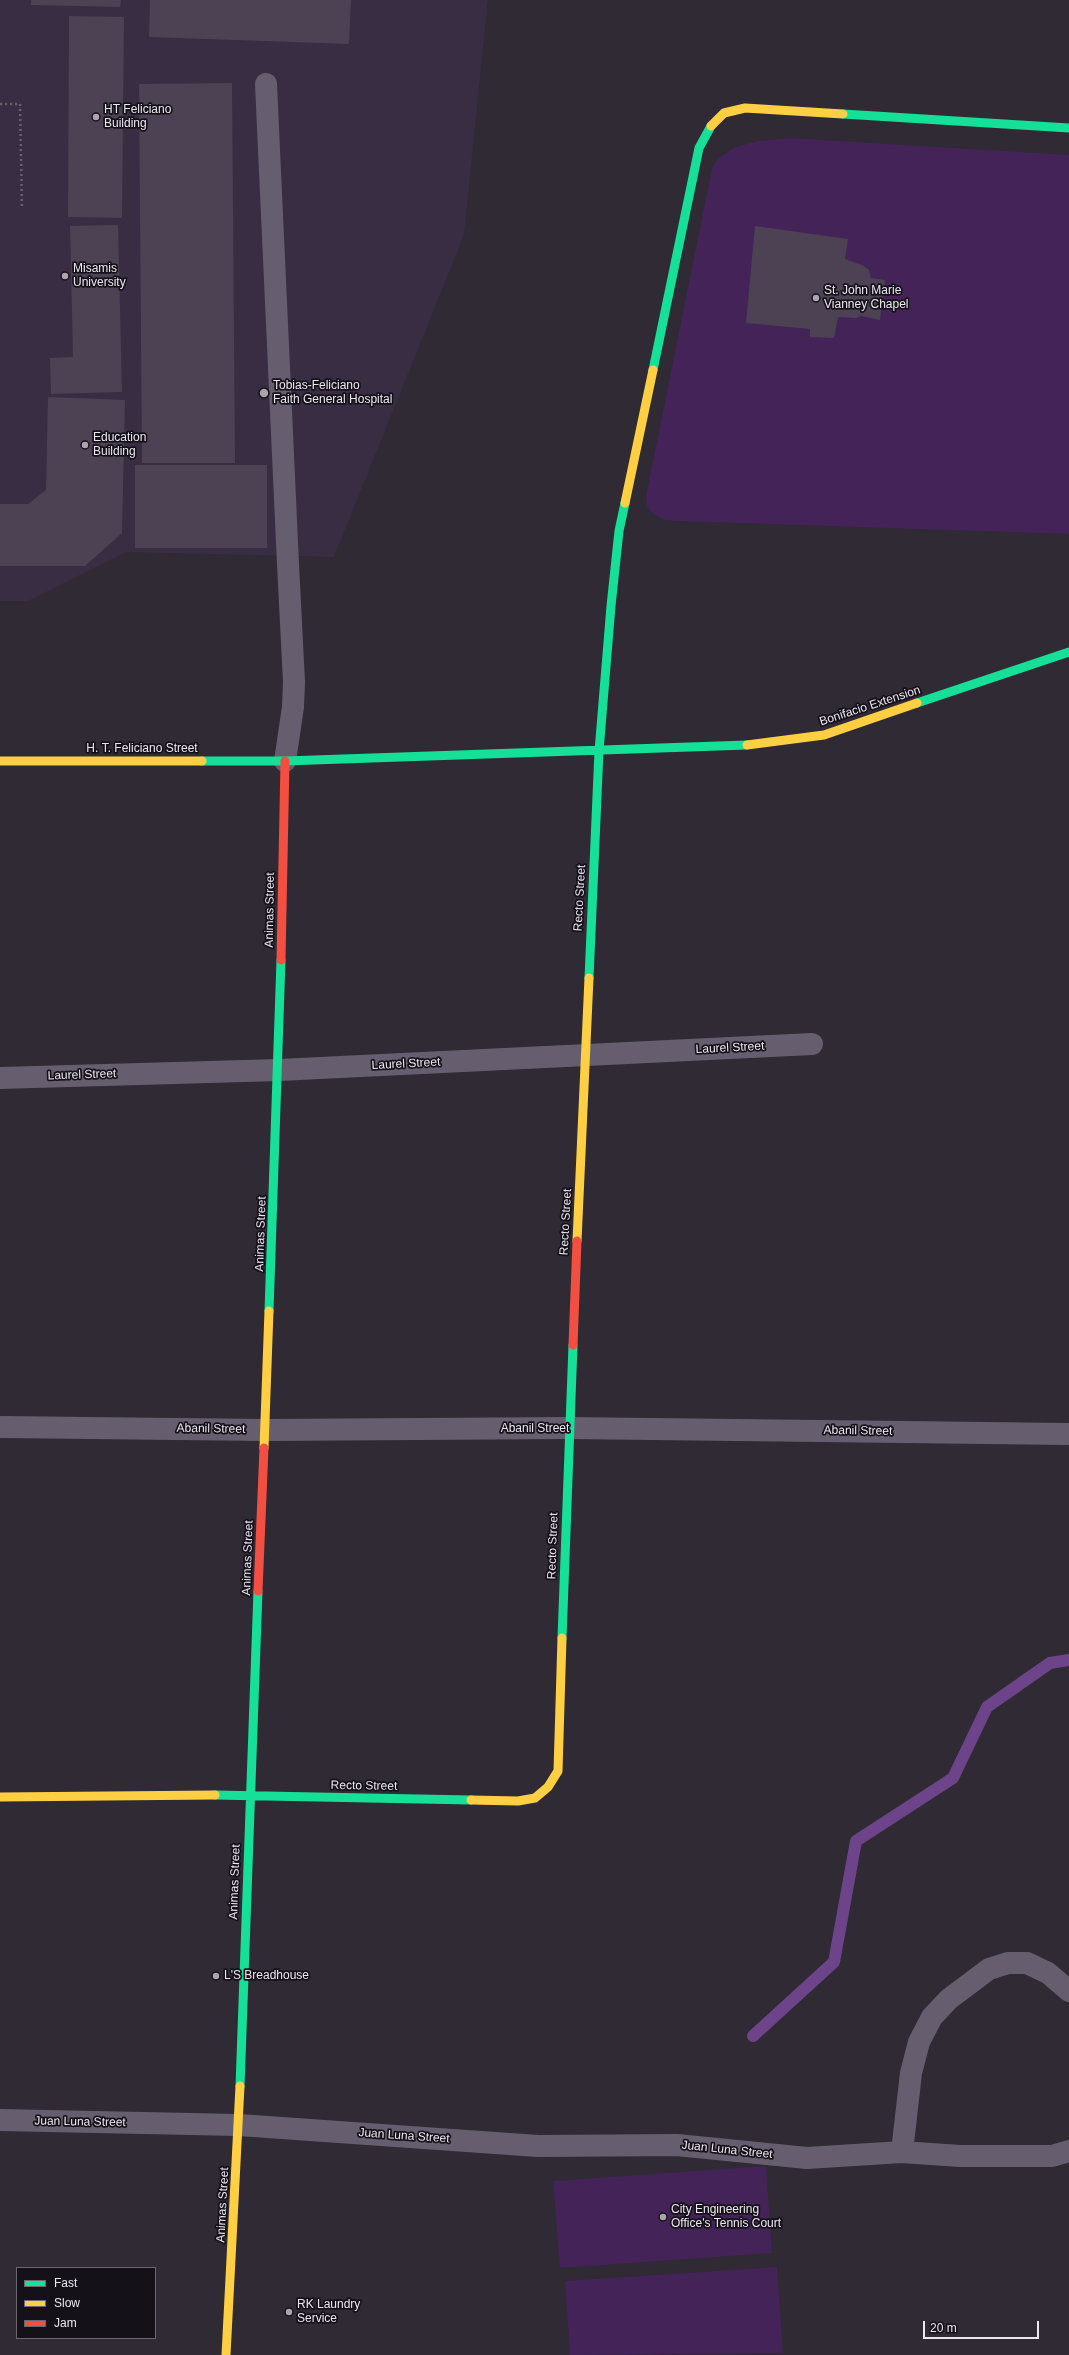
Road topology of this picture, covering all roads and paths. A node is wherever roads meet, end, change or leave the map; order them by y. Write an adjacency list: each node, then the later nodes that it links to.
1 (266, 84): 8 (street)
2 (0, 104): 4 (path)
3 (1069, 128): 6 (street, Recto Street)
4 (22, 209)
5 (1069, 652): 6 (street, Bonifacio Extension)
6 (599, 752): 8 (street, Bonifacio Extension); 10 (street, Recto Street)
7 (0, 761): 8 (street, H. T. Feliciano Street)
8 (285, 761): 11 (street, Animas Street)
9 (812, 1044): 10 (street, Laurel Street)
10 (585, 1055): 11 (street, Laurel Street); 14 (street, Recto Street)
11 (280, 1070): 12 (street, Laurel Street); 15 (street, Animas Street)
12 (0, 1078)
13 (0, 1427): 15 (street, Abanil Street)
14 (569, 1428): 15 (street, Abanil Street); 16 (street, Abanil Street); 17 (street, Recto Street)
15 (265, 1430): 17 (street, Animas Street)
16 (1069, 1434)
17 (250, 1795): 18 (street, Recto Street); 21 (street, Animas Street)
18 (0, 1797)
19 (1069, 1991): 23 (street)
20 (0, 2120): 21 (street, Juan Luna Street)
21 (239, 2124): 23 (street, Juan Luna Street); 24 (street, Animas Street)
22 (1069, 2151): 23 (street, Juan Luna Street)
23 (902, 2152)
24 (226, 2355)

